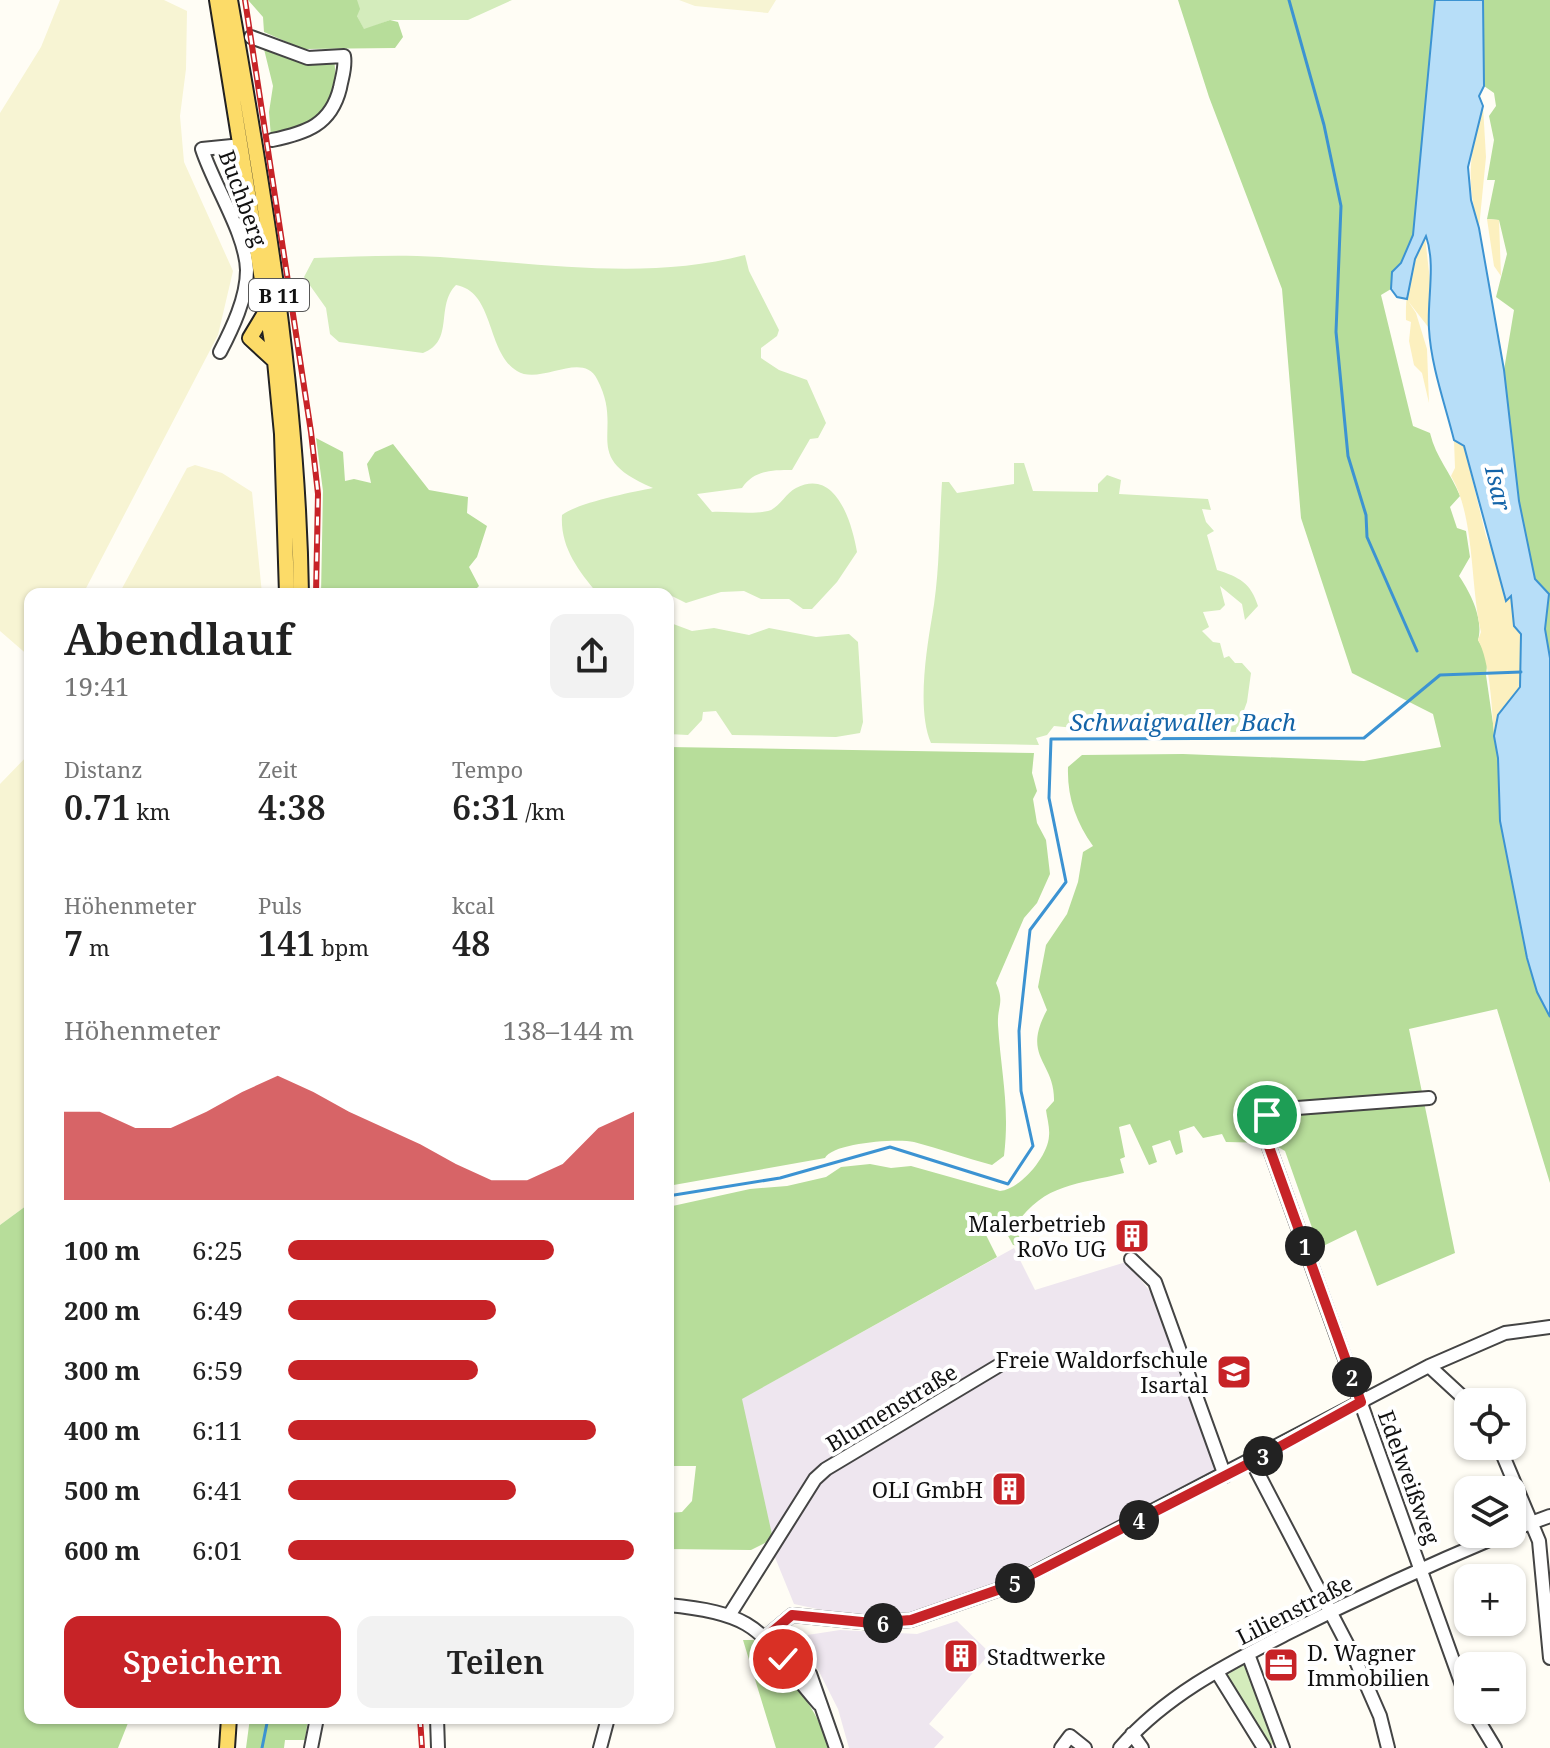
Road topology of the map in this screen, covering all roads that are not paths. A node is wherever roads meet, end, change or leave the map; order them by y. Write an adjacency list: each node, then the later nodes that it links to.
1 (217, 0): 8 (main road, B 11)
2 (230, 0): 3 (main road, B 11)
3 (233, 16): 4 (main road); 5 (main road, B 11)
4 (251, 37): 5 (main road); 6 (street)
5 (239, 53): 14 (main road, B 11)
6 (272, 140)
7 (232, 146): 9 (street, Buchberg)
8 (268, 308): 10 (main road); 12 (main road, B 11)
9 (229, 334): 10 (street); 11 (street, Buchberg)
10 (250, 338): 12 (main road)
11 (220, 352)
12 (275, 361): 13 (main road, B 11)
13 (287, 588)
14 (301, 588)
15 (1429, 1098): 21 (street, Edelweißweg)
16 (1131, 1259): 24 (street)
17 (1550, 1327): 19 (street)
18 (1003, 1363): 32 (street, Blumenstraße)
19 (1429, 1366): 20 (street); 21 (street)
20 (1454, 1389)
21 (1361, 1402): 23 (street); 29 (street, Edelweißweg)
22 (1506, 1460): 26 (street)
23 (1252, 1462): 24 (street); 31 (street)
24 (1225, 1476): 33 (street)
25 (1550, 1516): 26 (street)
26 (1530, 1523): 27 (street); 35 (street)
27 (1526, 1525)
28 (1471, 1548): 29 (street, Lilienstraße)
29 (1422, 1569): 31 (street, Lilienstraße); 36 (street, Edelweißweg)
30 (674, 1606): 32 (street)
31 (1329, 1612): 34 (street, Lilienstraße); 55 (street)
32 (730, 1614): 33 (street)
33 (766, 1637): 48 (street)
34 (1248, 1654): 37 (street, Lilienstraße); 54 (street)
35 (1550, 1658)
36 (1454, 1662)
37 (1217, 1672): 43 (street, Lilienstraße); 53 (street)
38 (229, 1724): 44 (main road)
39 (316, 1724): 45 (street)
40 (437, 1724): 46 (street)
41 (606, 1724): 47 (street)
42 (1480, 1724): 56 (street)
43 (1132, 1734): 51 (street, Lilienstraße); 52 (street)
44 (227, 1748)
45 (311, 1748)
46 (438, 1748)
47 (600, 1748)
48 (836, 1748)
49 (1061, 1748): 50 (street)
50 (1085, 1748)
51 (1120, 1748)
52 (1142, 1748)
53 (1264, 1748)
54 (1283, 1748)
55 (1388, 1748)
56 (1495, 1748)

